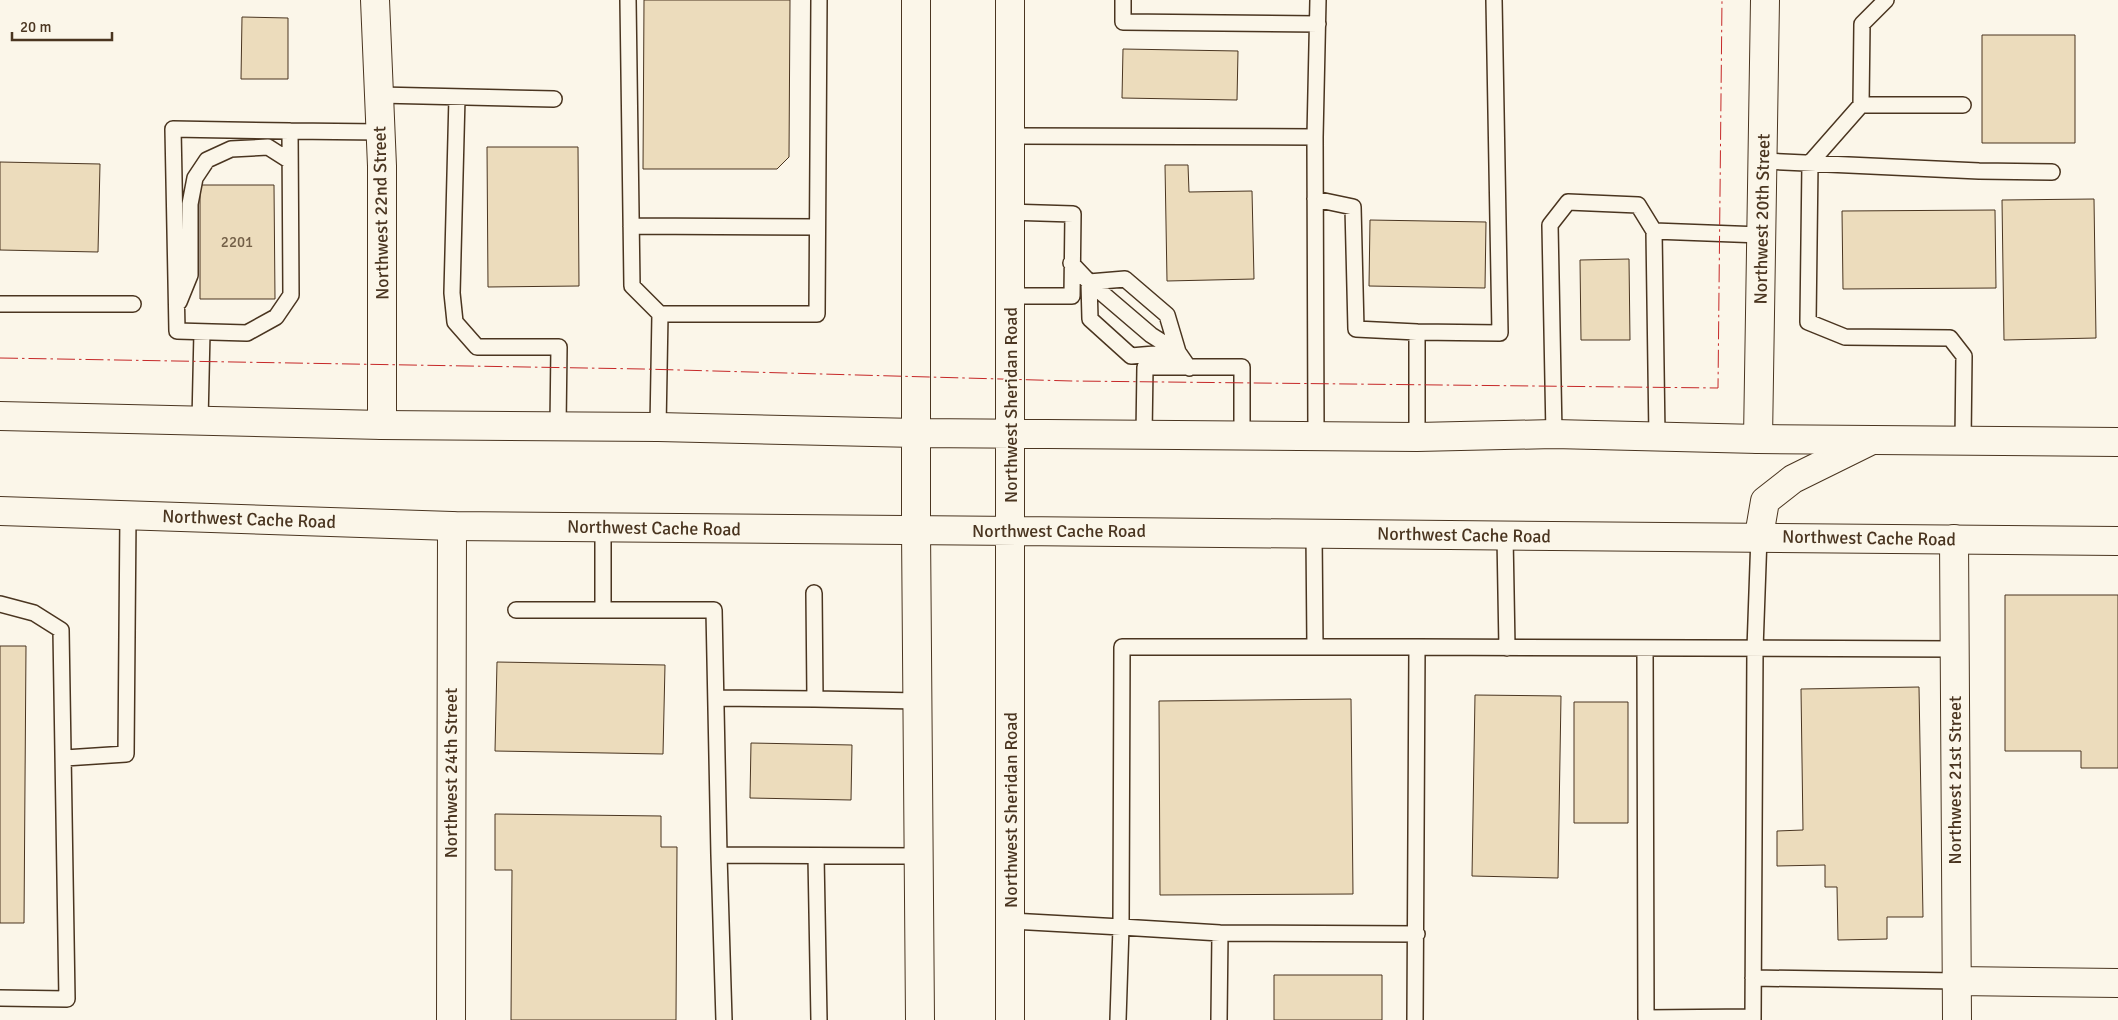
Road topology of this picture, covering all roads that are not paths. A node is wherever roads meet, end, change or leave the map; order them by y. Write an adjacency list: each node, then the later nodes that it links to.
1 (375, 0): 12 (main road, Northwest 22nd Street)
2 (628, 0): 27 (lane)
3 (819, 0): 28 (lane)
4 (916, 0): 47 (main road)
5 (1010, 0): 19 (main road, Northwest Sheridan Road)
6 (1123, 0): 11 (lane)
7 (1318, 0): 11 (lane)
8 (1494, 0): 39 (lane)
9 (1765, 0): 22 (main road, Northwest 20th Street)
10 (1886, 0): 15 (lane)
11 (1318, 24): 20 (lane)
12 (379, 95): 13 (lane); 18 (main road, Northwest 22nd Street)
13 (457, 97): 14 (lane); 45 (lane)
14 (554, 98)
15 (1861, 105): 16 (lane); 23 (lane)
16 (1962, 105)
17 (290, 131): 18 (lane); 21 (lane); 36 (lane)
18 (381, 132): 44 (main road, Northwest 22nd Street)
19 (1010, 136): 20 (lane); 26 (main road, Northwest Sheridan Road)
20 (1315, 137): 25 (lane)
21 (290, 161): 36 (lane); 38 (lane)
22 (1763, 161): 23 (lane); 30 (main road, Northwest 20th Street)
23 (1810, 163): 24 (lane); 57 (lane)
24 (2052, 172)
25 (1315, 199): 39 (lane); 52 (lane)
26 (1010, 212): 31 (lane); 33 (main road, Northwest Sheridan Road)
27 (631, 226): 28 (lane); 37 (lane)
28 (817, 227): 37 (lane)
29 (1654, 231): 30 (lane); 49 (lane); 53 (lane)
30 (1762, 234): 55 (main road, Northwest 20th Street)
31 (1071, 263): 32 (lane); 33 (lane)
32 (1089, 282): 40 (lane); 40 (lane); 40 (lane)
33 (1011, 296): 48 (main road, Northwest Sheridan Road)
34 (0, 304): 35 (lane)
35 (133, 304)
36 (177, 308): 38 (lane)
37 (660, 314): 46 (lane)
38 (202, 332): 43 (lane)
39 (1417, 332): 54 (lane)
40 (1178, 352): 41 (lane)
41 (1189, 368): 50 (lane); 51 (lane)
42 (0, 416): 43 (main road)
43 (200, 421): 44 (main road)
44 (382, 425): 45 (main road)
45 (558, 426): 46 (main road)
46 (658, 427): 47 (main road)
47 (916, 433): 48 (main road); 63 (main road)
48 (1010, 434): 50 (main road); 64 (main road, Northwest Sheridan Road)
49 (1554, 434): 53 (main road); 54 (main road)
50 (1144, 435): 51 (main road)
51 (1242, 436): 52 (main road)
52 (1316, 436): 54 (main road)
53 (1657, 436): 55 (main road)
54 (1417, 437)
55 (1758, 438): 56 (main road)
56 (1872, 440): 57 (main road); 67 (main road)
57 (1964, 441): 58 (main road)
58 (2118, 442)
59 (0, 511): 60 (main road, Northwest Cache Road)
60 (128, 515): 61 (main road, Northwest Cache Road); 83 (lane)
61 (452, 526): 62 (main road, Northwest Cache Road); 97 (main road, Northwest 24th Street)
62 (603, 527): 63 (main road, Northwest Cache Road); 73 (lane)
63 (916, 530): 64 (main road, Northwest Cache Road); 82 (main road)
64 (1010, 531): 65 (main road, Northwest Cache Road); 87 (main road, Northwest Sheridan Road)
65 (1314, 533): 66 (main road, Northwest Cache Road); 74 (lane)
66 (1505, 536): 67 (main road, Northwest Cache Road); 76 (lane)
67 (1759, 536): 68 (main road, Northwest Cache Road); 78 (lane)
68 (1954, 539): 69 (main road, Northwest Cache Road); 79 (main road, Northwest 21st Street)
69 (2118, 541)
70 (814, 593): 81 (lane)
71 (0, 604): 83 (lane)
72 (516, 610): 73 (lane)
73 (603, 610): 80 (lane)
74 (1315, 648): 75 (lane); 88 (lane)
75 (1417, 648): 76 (lane); 90 (lane)
76 (1507, 648): 77 (lane)
77 (1645, 649): 78 (lane); 96 (lane)
78 (1755, 649): 79 (lane); 91 (lane)
79 (1954, 649): 92 (main road, Northwest 21st Street)
80 (716, 698): 81 (lane); 84 (lane)
81 (815, 700): 82 (lane)
82 (918, 701): 86 (main road)
83 (64, 758): 94 (lane)
84 (719, 855): 85 (lane); 98 (lane)
85 (816, 856): 86 (lane); 99 (lane)
86 (919, 856): 100 (main road)
87 (1011, 921): 88 (lane); 101 (main road, Northwest Sheridan Road)
88 (1121, 927): 89 (lane); 102 (lane)
89 (1220, 933): 90 (lane); 103 (lane)
90 (1417, 934): 104 (lane)
91 (1753, 978): 92 (lane); 95 (lane)
92 (1957, 981): 93 (main road); 105 (main road, Northwest 21st Street)
93 (2118, 983)
94 (0, 998)
95 (1753, 1018): 96 (lane)
96 (1646, 1019)
97 (451, 1020)
98 (724, 1020)
99 (819, 1020)
100 (920, 1020)
101 (1010, 1020)
102 (1118, 1020)
103 (1219, 1020)
104 (1415, 1020)
105 (1957, 1020)

